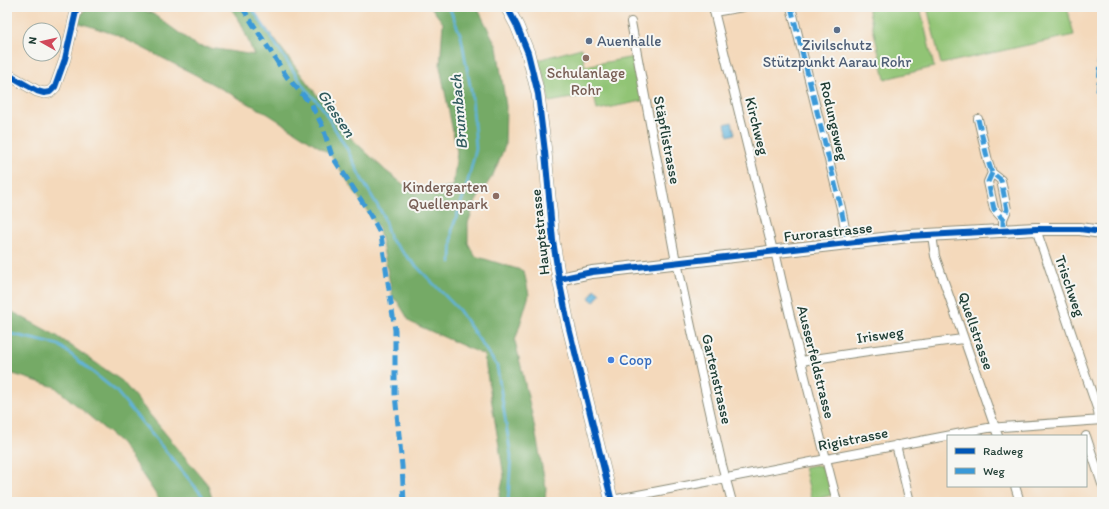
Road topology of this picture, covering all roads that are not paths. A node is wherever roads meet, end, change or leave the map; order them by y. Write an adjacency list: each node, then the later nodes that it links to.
1 (78, 7): 7 (street)
2 (507, 7): 17 (main road, Hauptstrasse)
3 (742, 7): 5 (street)
4 (791, 7): 14 (street, Rodungsweg)
5 (713, 10): 15 (street, Kirchweg)
6 (631, 22): 16 (street, Stäpflistrasse)
7 (7, 74)
8 (978, 119): 9 (street)
9 (992, 173): 10 (street); 10 (street)
10 (1003, 224): 11 (main road, Furorastrasse); 13 (main road, Furorastrasse)
11 (1036, 229): 12 (main road, Furorastrasse); 20 (street, Trischweg)
12 (1102, 232)
13 (932, 235): 14 (main road, Furorastrasse); 18 (street, Quellstrasse)
14 (848, 243): 15 (main road, Furorastrasse)
15 (774, 251): 16 (main road, Furorastrasse); 19 (street, Ausserfeldstrasse)
16 (676, 262): 17 (main road, Furorastrasse); 30 (street, Gartenstrasse)
17 (558, 279): 33 (main road, Hauptstrasse)
18 (963, 339): 19 (street, Irisweg); 22 (street, Quellstrasse)
19 (801, 361): 29 (street, Ausserfeldstrasse)
20 (1101, 420): 21 (street, Rigistrasse)
21 (1082, 422): 22 (street, Rigistrasse); 25 (street)
22 (994, 428): 23 (street, Rigistrasse); 24 (street, Quellstrasse)
23 (954, 435)
24 (998, 435)
25 (1086, 435)
26 (947, 436): 28 (street, Rigistrasse)
27 (1087, 439): 31 (street)
28 (896, 445): 29 (street, Rigistrasse); 36 (street)
29 (826, 458): 30 (street, Rigistrasse); 35 (street, Ausserfeldstrasse)
30 (725, 478): 33 (street, Rigistrasse); 34 (street, Gartenstrasse)
31 (1102, 484)
32 (1015, 487): 37 (street)
33 (612, 501)
34 (732, 502)
35 (838, 502)
36 (910, 502)
37 (1020, 502)

